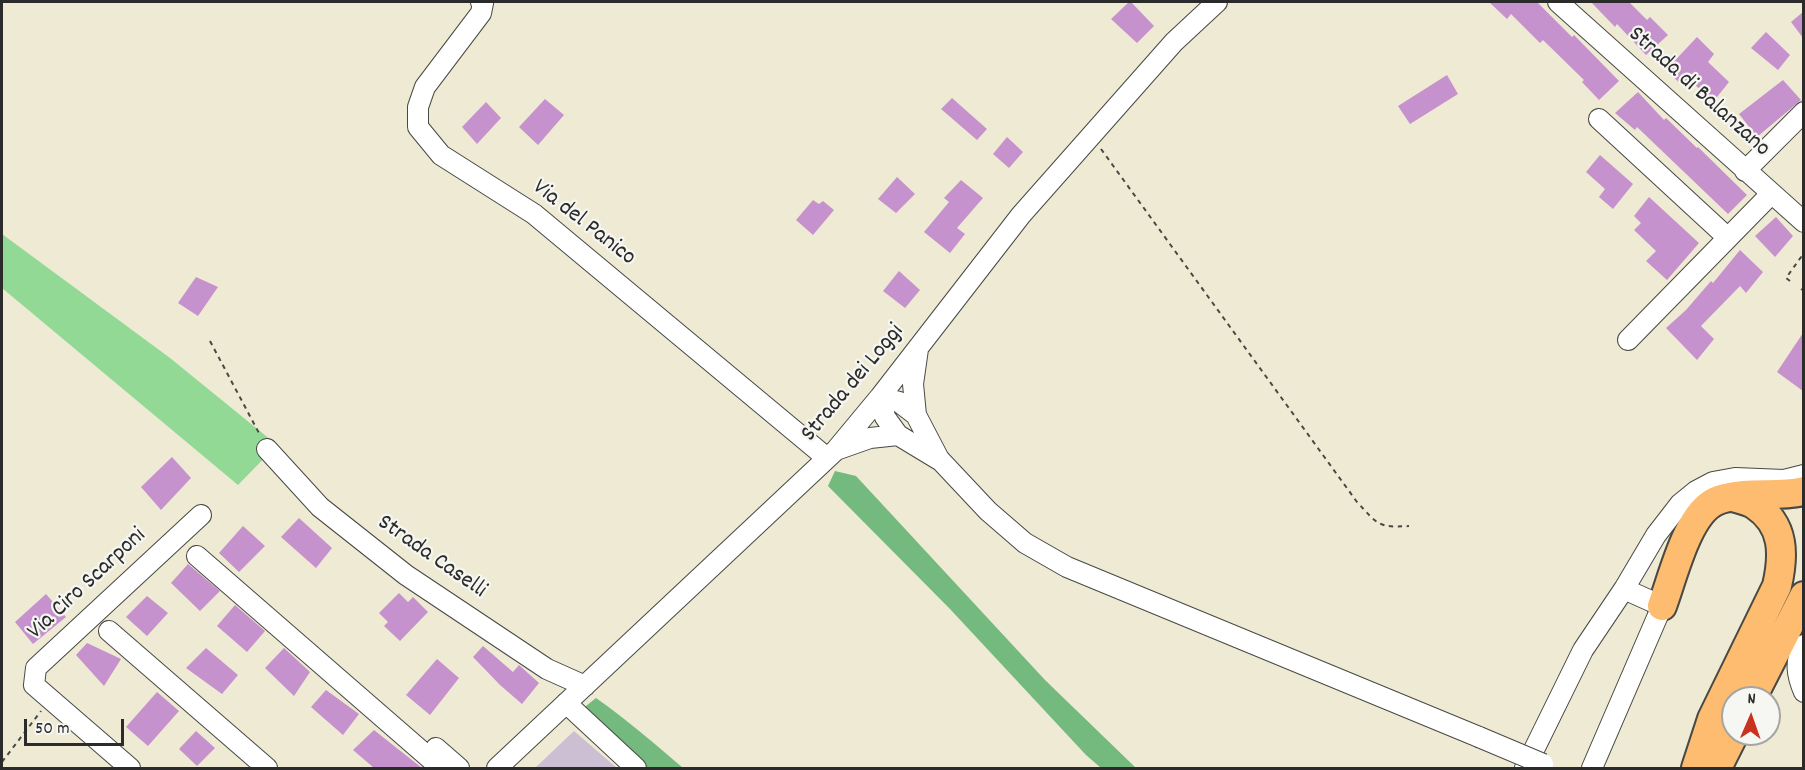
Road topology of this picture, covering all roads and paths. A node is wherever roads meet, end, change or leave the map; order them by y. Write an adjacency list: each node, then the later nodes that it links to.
1 (481, 2): 20 (street, Via del Panico)
2 (1217, 2): 6 (street, Strada dei Loggi)
3 (1558, 2): 7 (street, Strada di Balanzano)
4 (1803, 112): 7 (street)
5 (1599, 119): 10 (street)
6 (1088, 138): 15 (street, Strada dei Loggi); 26 (path)
7 (1745, 171): 8 (street, Strada di Balanzano)
8 (1771, 194): 9 (street, Strada di Balanzano); 10 (street)
9 (1803, 222)
10 (1728, 238): 13 (street)
11 (1803, 253): 12 (path)
12 (1791, 281)
13 (1628, 340)
14 (210, 341): 19 (path)
15 (918, 347): 16 (street, Strada dei Loggi); 17 (street)
16 (880, 397): 17 (street); 18 (street); 20 (street, Strada dei Loggi)
17 (916, 415): 21 (street)
18 (898, 435): 20 (street); 21 (street)
19 (267, 449): 35 (street, Strada Caselli)
20 (832, 454): 35 (street, Strada dei Loggi)
21 (941, 461): 42 (street, bridge)
22 (1803, 475): 29 (street)
23 (1803, 492): 24 (highway)
24 (1733, 497): 31 (highway); 50 (highway)
25 (201, 515): 38 (street, Via Ciro Scarponi)
26 (1409, 526)
27 (198, 556): 45 (street)
28 (1803, 564): 50 (highway)
29 (1624, 589): 31 (street); 42 (street)
30 (1803, 596): 36 (highway)
31 (1662, 606): 49 (street)
32 (109, 631): 44 (street)
33 (1803, 645): 37 (street)
34 (324, 649): 46 (street)
35 (585, 686): 39 (street, Strada dei Loggi)
36 (1758, 686)
37 (1803, 692)
38 (50, 699): 41 (path); 43 (street, Via Ciro Scarponi)
39 (566, 703): 47 (street, Strada dei Loggi); 48 (street)
40 (1728, 746): 51 (highway)
41 (2, 762)
42 (1541, 767)
43 (130, 768)
44 (267, 768)
45 (441, 768)
46 (459, 768)
47 (497, 768)
48 (636, 768)
49 (1592, 768)
50 (1696, 768)
51 (1717, 768)

